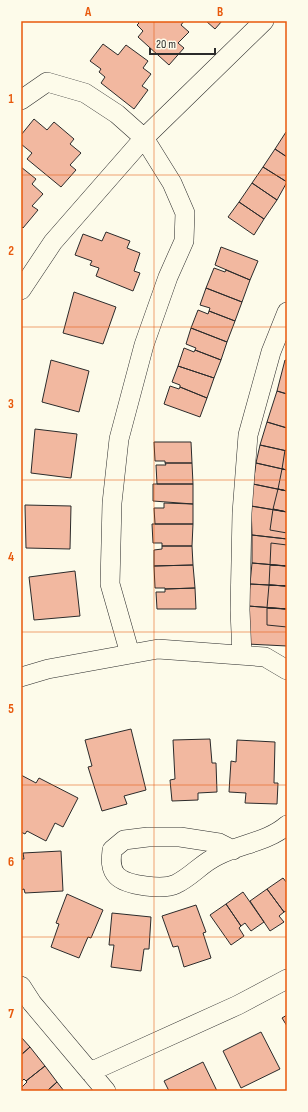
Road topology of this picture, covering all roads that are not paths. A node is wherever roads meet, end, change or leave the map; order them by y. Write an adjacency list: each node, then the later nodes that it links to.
1 (264, 21): 3 (street)
2 (21, 100): 3 (street)
3 (144, 138): 4 (street); 6 (street)
4 (21, 290)
5 (287, 312): 7 (street)
6 (130, 654): 7 (street); 9 (street)
7 (242, 656): 8 (street)
8 (287, 670)
9 (21, 677)
10 (287, 825): 11 (street)
11 (233, 850): 11 (street)
12 (287, 979): 14 (street)
13 (21, 986): 14 (street)
14 (90, 1072): 15 (street)
15 (106, 1091)

